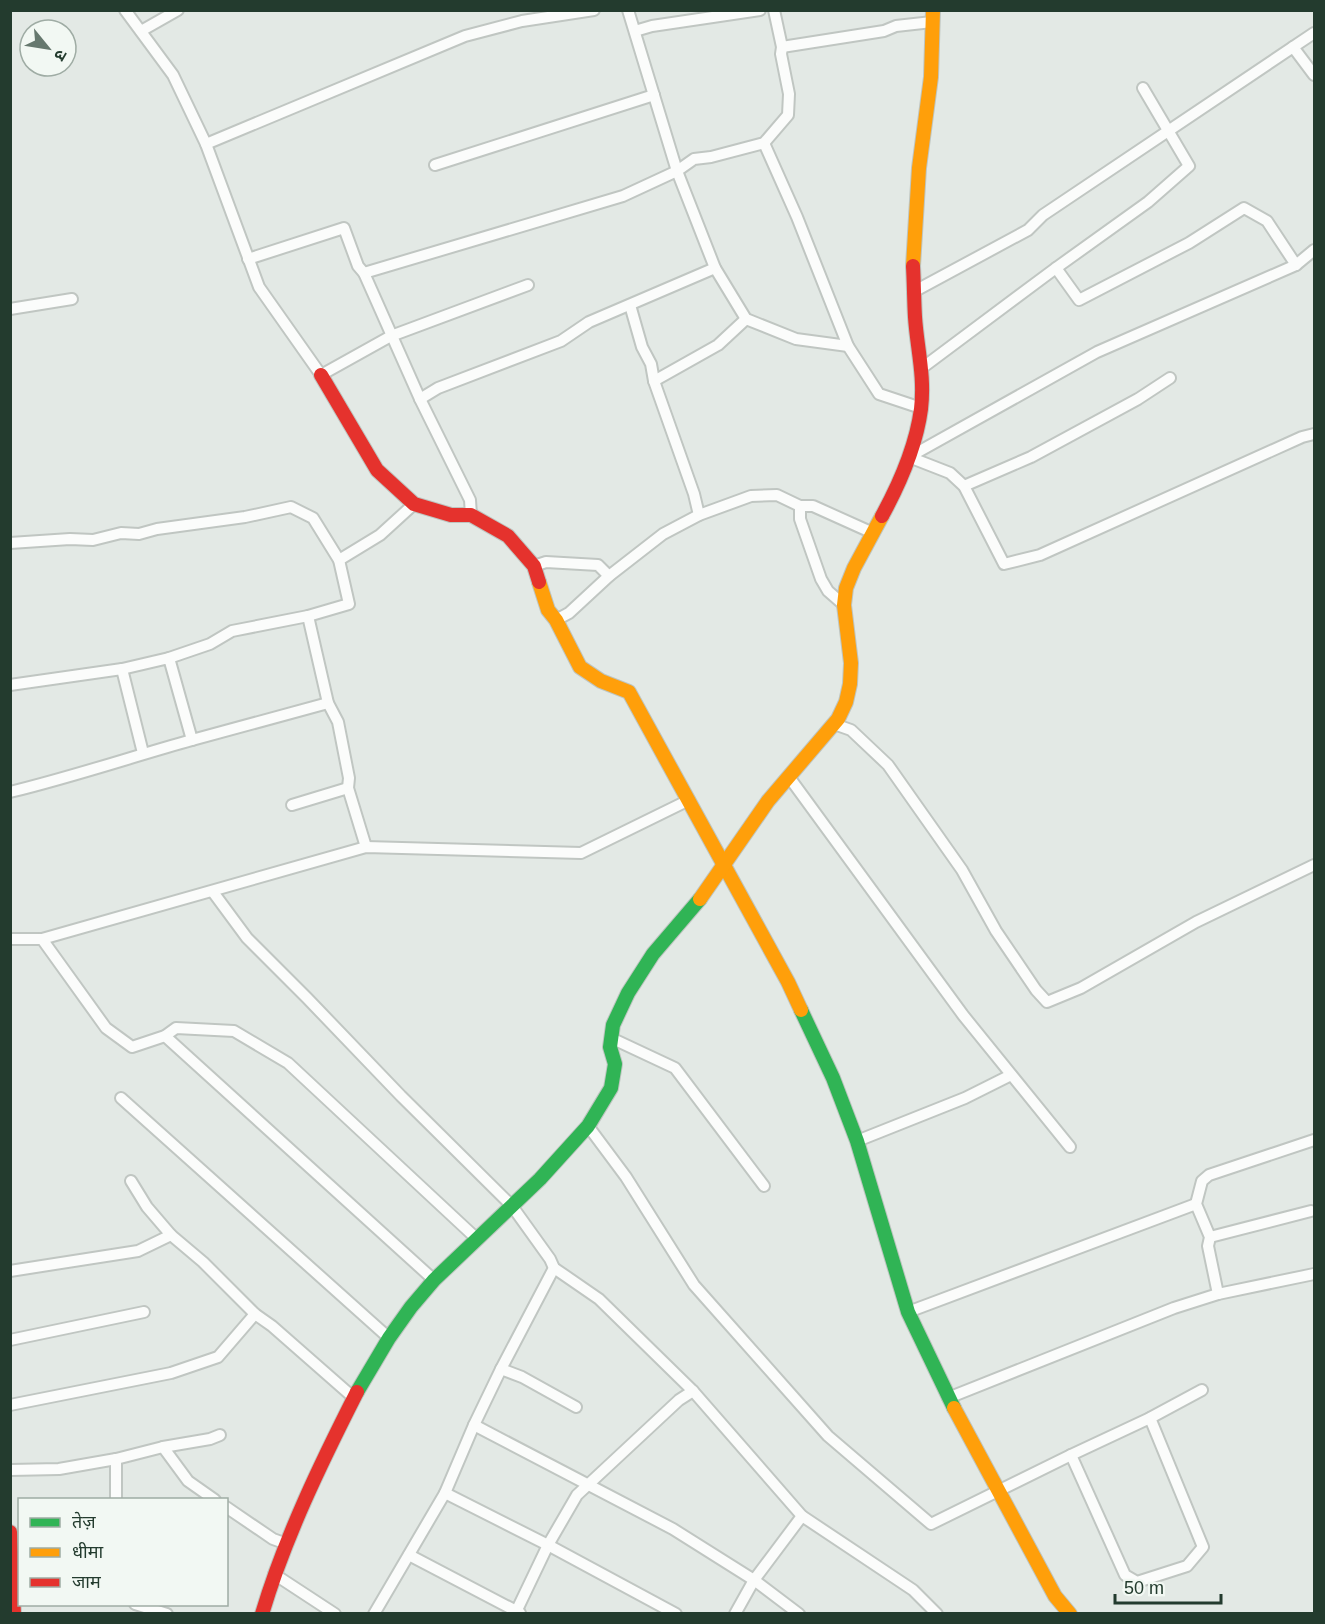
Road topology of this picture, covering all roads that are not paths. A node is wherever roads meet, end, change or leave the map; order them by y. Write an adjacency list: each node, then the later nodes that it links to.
1 (125, 10): 8 (street)
2 (178, 10): 8 (street)
3 (594, 10): 18 (street)
4 (628, 10): 9 (street)
5 (760, 10): 9 (street)
6 (774, 10): 11 (street)
7 (933, 16): 11 (street); 28 (main road)
8 (141, 31): 18 (street)
9 (635, 31): 15 (street)
10 (1314, 33): 12 (street)
11 (782, 47): 17 (street)
12 (1293, 47): 13 (street); 16 (street)
13 (1314, 75)
14 (1143, 88): 16 (street)
15 (654, 95): 19 (street); 20 (street)
16 (1169, 130): 25 (street); 28 (street)
17 (764, 143): 20 (street); 34 (street)
18 (206, 144): 22 (street)
19 (435, 165)
20 (678, 171): 24 (street); 26 (street)
21 (1314, 250): 23 (street)
22 (248, 259): 26 (street); 36 (street)
23 (1296, 264): 25 (street); 42 (street)
24 (715, 268): 30 (street); 32 (street)
25 (1056, 268): 35 (street)
26 (364, 273): 33 (street)
27 (528, 285): 33 (street)
28 (913, 292): 35 (main road)
29 (72, 299): 31 (street)
30 (630, 305): 38 (street); 39 (street)
31 (10, 309)
32 (746, 319): 34 (street); 38 (street)
33 (391, 336): 36 (street); 39 (street)
34 (848, 346): 40 (street)
35 (922, 368): 40 (main road)
36 (321, 375): 44 (main road)
37 (1170, 378): 43 (street)
38 (654, 381): 47 (street)
39 (420, 399): 46 (street)
40 (921, 408): 42 (main road)
41 (1314, 434): 43 (street)
42 (909, 457): 43 (street); 48 (main road)
43 (964, 486)
44 (414, 504): 46 (main road); 50 (street)
45 (800, 506): 47 (street); 48 (street); 53 (street)
46 (471, 515): 51 (main road)
47 (699, 515): 52 (street)
48 (873, 533): 53 (main road)
49 (10, 543): 50 (street)
50 (339, 560): 54 (street)
51 (534, 566): 52 (street); 55 (main road)
52 (609, 576): 55 (street)
53 (844, 605): 60 (main road)
54 (308, 616): 56 (street); 59 (street)
55 (556, 620): 66 (main road)
56 (169, 658): 57 (street); 61 (street)
57 (122, 669): 58 (street); 62 (street)
58 (10, 685)
59 (328, 703): 61 (street); 64 (street)
60 (834, 724): 63 (main road); 70 (street)
61 (192, 740): 62 (street)
62 (143, 753): 65 (street)
63 (789, 777): 69 (main road); 76 (street)
64 (348, 788): 67 (street); 68 (street)
65 (10, 792)
66 (689, 800): 68 (street); 69 (main road)
67 (292, 805)
68 (366, 848): 71 (street)
69 (723, 863): 75 (main road); 80 (main road)
70 (1314, 865)
71 (213, 892): 73 (street); 85 (street)
72 (10, 939): 73 (street)
73 (42, 939): 74 (street)
74 (165, 1036): 89 (street); 93 (street)
75 (611, 1038): 78 (main road); 83 (street)
76 (1011, 1075): 80 (street); 81 (street)
77 (121, 1098): 98 (street)
78 (588, 1126): 85 (main road); 115 (street)
79 (1314, 1140): 84 (street)
80 (857, 1141): 96 (main road)
81 (1070, 1147)
82 (132, 1181): 87 (street)
83 (764, 1186)
84 (1196, 1204): 88 (street); 96 (street)
85 (512, 1206): 89 (main road); 90 (street)
86 (1311, 1211): 88 (street)
87 (171, 1235): 91 (street); 97 (street)
88 (1210, 1238): 94 (street)
89 (477, 1239): 93 (main road)
90 (554, 1268): 100 (street); 102 (street)
91 (10, 1271)
92 (1314, 1274): 94 (street)
93 (434, 1280): 98 (main road)
94 (1218, 1294): 104 (street)
95 (144, 1312): 99 (street)
96 (908, 1312): 104 (main road)
97 (255, 1314): 103 (street); 105 (street)
98 (389, 1338): 103 (main road)
99 (10, 1340)
100 (501, 1369): 106 (street); 108 (street)
101 (1202, 1390): 107 (street)
102 (693, 1391): 114 (street); 120 (street)
103 (354, 1398): 122 (main road)
104 (948, 1398): 115 (main road)
105 (10, 1405)
106 (576, 1407)
107 (1150, 1418): 111 (street); 111 (street)
108 (474, 1425): 114 (street); 116 (street)
109 (220, 1435): 110 (street)
110 (163, 1447): 112 (street); 118 (street)
111 (1071, 1455): 115 (street)
112 (116, 1459): 113 (street); 117 (street)
113 (10, 1470)
114 (589, 1485): 123 (street); 127 (street)
115 (998, 1491): 139 (main road)
116 (445, 1493): 123 (street); 124 (street)
117 (116, 1498)
118 (212, 1498)
119 (228, 1508): 122 (street)
120 (802, 1516): 127 (street); 138 (street)
121 (10, 1532): 126 (main road)
122 (286, 1544): 125 (main road)
123 (548, 1545): 129 (street); 135 (street)
124 (409, 1555): 129 (street); 134 (street)
125 (274, 1574): 132 (main road); 133 (street)
126 (14, 1580): 130 (main road)
127 (754, 1580): 136 (street); 137 (street)
128 (139, 1606): 131 (street)
129 (517, 1613)
130 (14, 1614)
131 (167, 1614)
132 (262, 1614)
133 (335, 1614)
134 (375, 1614)
135 (676, 1614)
136 (735, 1614)
137 (799, 1614)
138 (937, 1614)
139 (1070, 1614)

